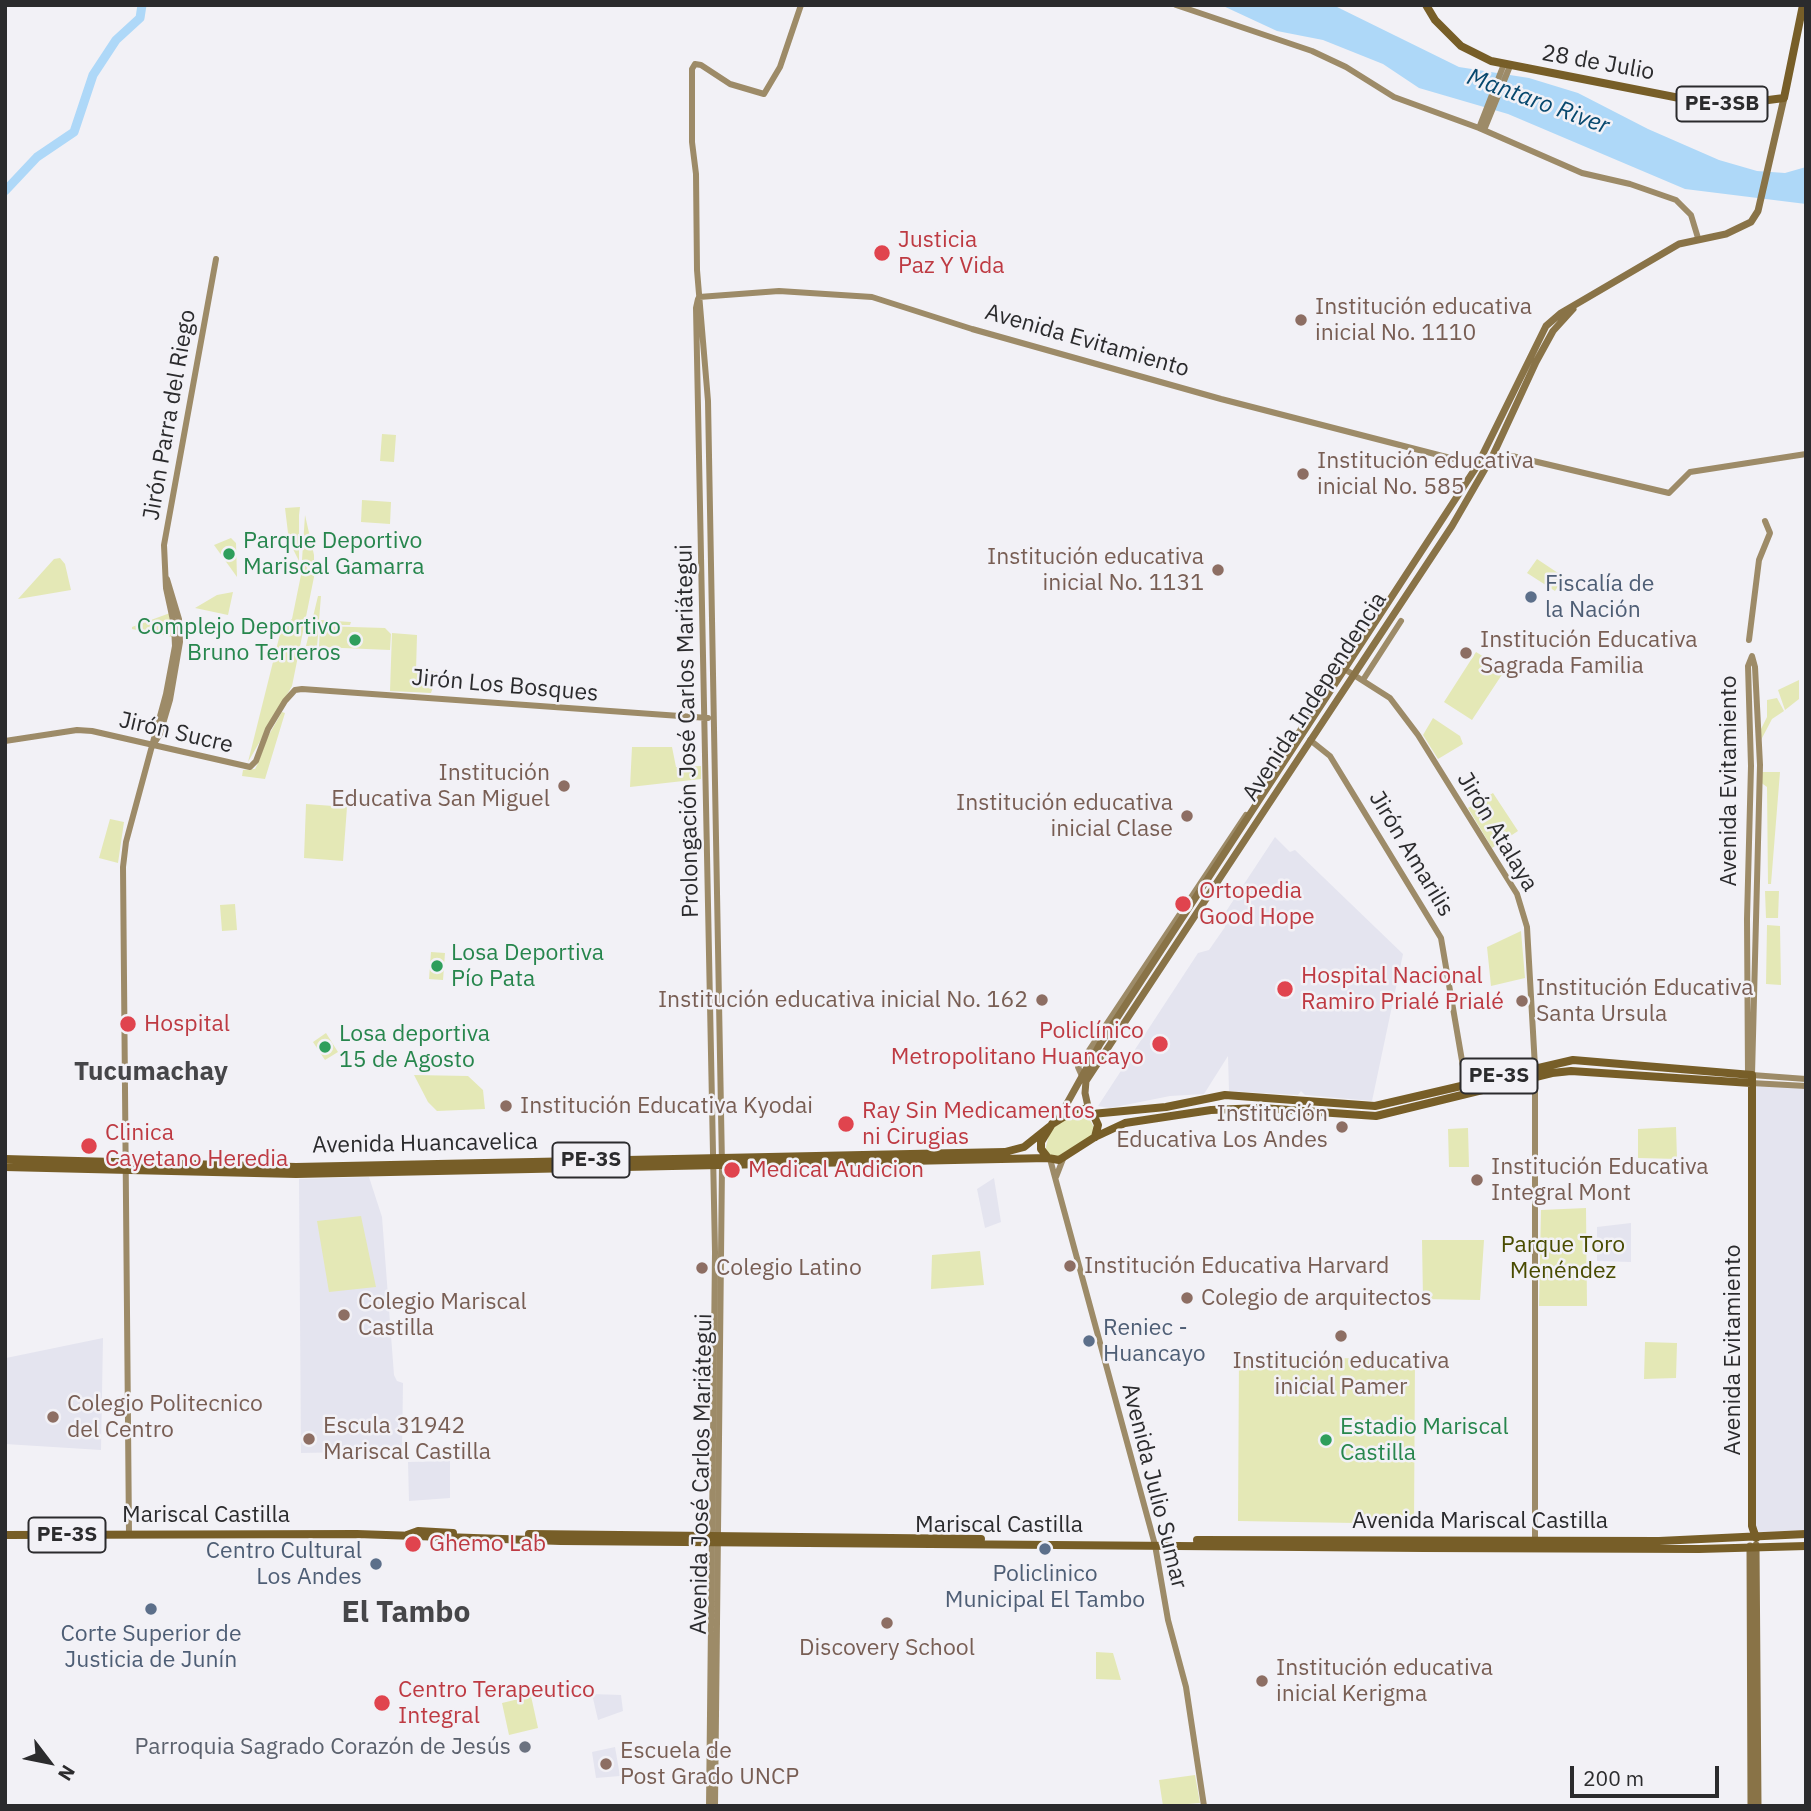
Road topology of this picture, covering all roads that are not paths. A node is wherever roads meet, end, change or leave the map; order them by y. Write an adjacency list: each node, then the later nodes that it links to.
1 (801, 5): 10 (street, Prolongación José Carlos Mariátegui)
2 (1176, 5): 7 (street)
3 (1426, 5): 5 (highway, 28 de Julio / PE-3SB)
4 (1803, 5): 6 (highway, PE-3SB)
5 (1506, 68): 6 (highway, 28 de Julio / PE-3SB); 7 (street)
6 (1784, 98): 8 (main road, Avenida Independencia)
7 (1482, 129): 8 (street)
8 (1698, 239): 18 (main road, Avenida Independencia)
9 (216, 259): 24 (street, Jirón Parra del Riego)
10 (699, 297): 13 (street, Avenida Evitamiento); 21 (street, Prolongación José Carlos Mariátegui)
11 (1806, 454): 12 (street)
12 (1512, 456)
13 (1462, 461)
14 (1765, 521): 17 (street)
15 (1381, 608): 26 (street, Avenida Independencia)
16 (1401, 621): 19 (street, Avenida Independencia)
17 (1749, 640)
18 (1349, 672): 19 (street, Jirón Atalaya); 22 (main road, Avenida Independencia); 26 (main road, Avenida Independencia)
19 (1363, 680): 25 (street, Jirón Atalaya)
20 (295, 690): 21 (street, Jirón Los Bosques); 24 (street, Jirón Sucre)
21 (709, 718): 43 (street, Prolongación José Carlos Mariátegui)
22 (1310, 740): 30 (street, Jirón Amarilis); 34 (main road, Avenida Independencia)
23 (5, 741): 24 (street, Jirón Sucre)
24 (152, 747): 44 (street, Jirón Parra del Riego)
25 (1535, 1067): 27 (street, Jirón Atalaya); 29 (highway, PE-3S); 30 (highway, PE-3S)
26 (1082, 1076): 36 (main road, Avenida Independencia)
27 (1534, 1077): 29 (highway, PE-3S); 35 (highway, PE-3S); 53 (street, Jirón Atalaya)
28 (1806, 1079): 29 (street)
29 (1750, 1081): 29 (street, Avenida Evitamiento); 31 (street); 47 (highway, Avenida Evitamiento)
30 (1466, 1084): 32 (highway, PE-3S)
31 (1806, 1086)
32 (1336, 1104): 33 (highway, PE-3S); 35 (highway)
33 (1170, 1106): 34 (highway, PE-3S); 37 (highway)
34 (1091, 1112): 36 (highway, PE-3S); 39 (highway)
35 (1335, 1114): 37 (highway, PE-3S)
36 (1060, 1116): 38 (highway, PE-3S)
37 (1173, 1116): 39 (highway, PE-3S)
38 (1049, 1127): 40 (highway); 43 (highway, Avenida Huancavelica / PE-3S)
39 (1095, 1137): 41 (highway, PE-3S)
40 (1049, 1158): 41 (highway, PE-3S); 43 (highway, Avenida Huancavelica / PE-3S); 46 (street, Avenida Julio Sumar)
41 (1063, 1158): 46 (street)
42 (5, 1159): 44 (highway, Avenida Huancavelica / PE-3S)
43 (718, 1161): 44 (highway, Avenida Huancavelica / PE-3S); 51 (street, Avenida José Carlos Mariátegui)
44 (125, 1166): 45 (highway, Avenida Huancavelica / PE-3S); 48 (street, Jirón Parra del Riego)
45 (5, 1167)
46 (1056, 1177): 52 (street, Avenida Julio Sumar)
47 (1752, 1532): 49 (highway, Avenida Mariscal Castilla / PE-3S); 53 (highway, Avenida Mariscal Castilla / PE-3S); 54 (highway, Avenida Evitamiento)
48 (129, 1534): 50 (highway, Mariscal Castilla / PE-3S); 51 (highway, Mariscal Castilla / PE-3S)
49 (1806, 1534)
50 (5, 1535)
51 (715, 1540): 52 (highway, Mariscal Castilla / PE-3S); 56 (street, Avenida José Carlos Mariátegui)
52 (1154, 1543): 53 (highway, Avenida Mariscal Castilla / PE-3S); 59 (street, Avenida Julio Sumar)
53 (1535, 1544): 54 (highway, Avenida Mariscal Castilla / PE-3S)
54 (1753, 1546): 55 (highway, Avenida Mariscal Castilla / PE-3S); 60 (main road, Avenida Evitamiento); 61 (main road, Avenida Evitamiento)
55 (1806, 1546)
56 (712, 1781): 57 (street); 58 (street)
57 (709, 1806)
58 (715, 1806)
59 (1204, 1806)
60 (1751, 1806)
61 (1758, 1806)

